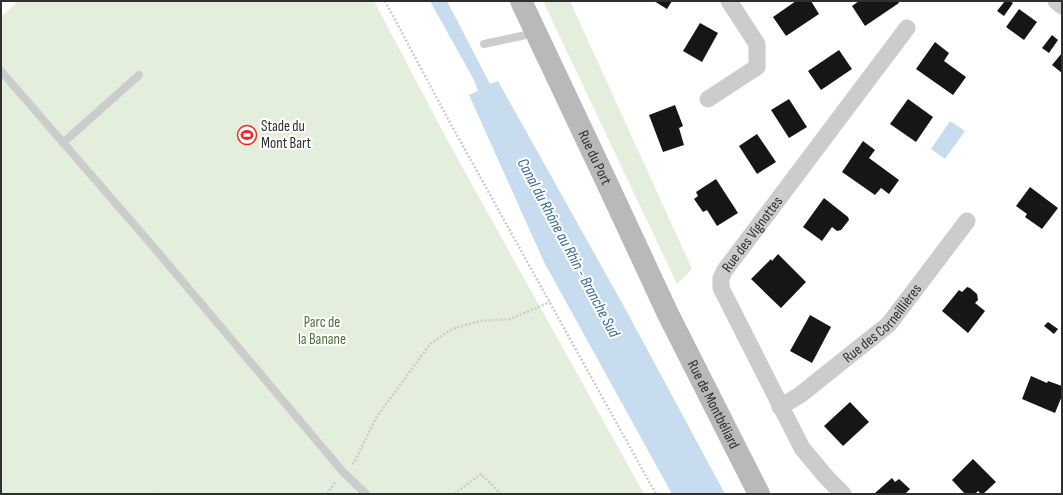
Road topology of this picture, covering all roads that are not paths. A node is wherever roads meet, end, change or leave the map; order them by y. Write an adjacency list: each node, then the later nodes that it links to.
1 (521, 1): 6 (main road, Rue du Port)
2 (729, 1): 10 (street)
3 (1056, 1): 4 (street)
4 (1062, 6)
5 (907, 28): 14 (street, Rue des Vignottes)
6 (536, 33): 7 (lane); 13 (main road, Rue du Port)
7 (484, 44)
8 (1, 71): 11 (lane)
9 (138, 75): 11 (lane)
10 (708, 99)
11 (63, 143): 15 (lane)
12 (967, 221): 14 (street, Rue des Corneillières)
13 (668, 314): 16 (main road, Rue de Montbéliard)
14 (780, 407): 17 (street, Rue des Vignottes)
15 (366, 494)
16 (759, 494)
17 (843, 494)

